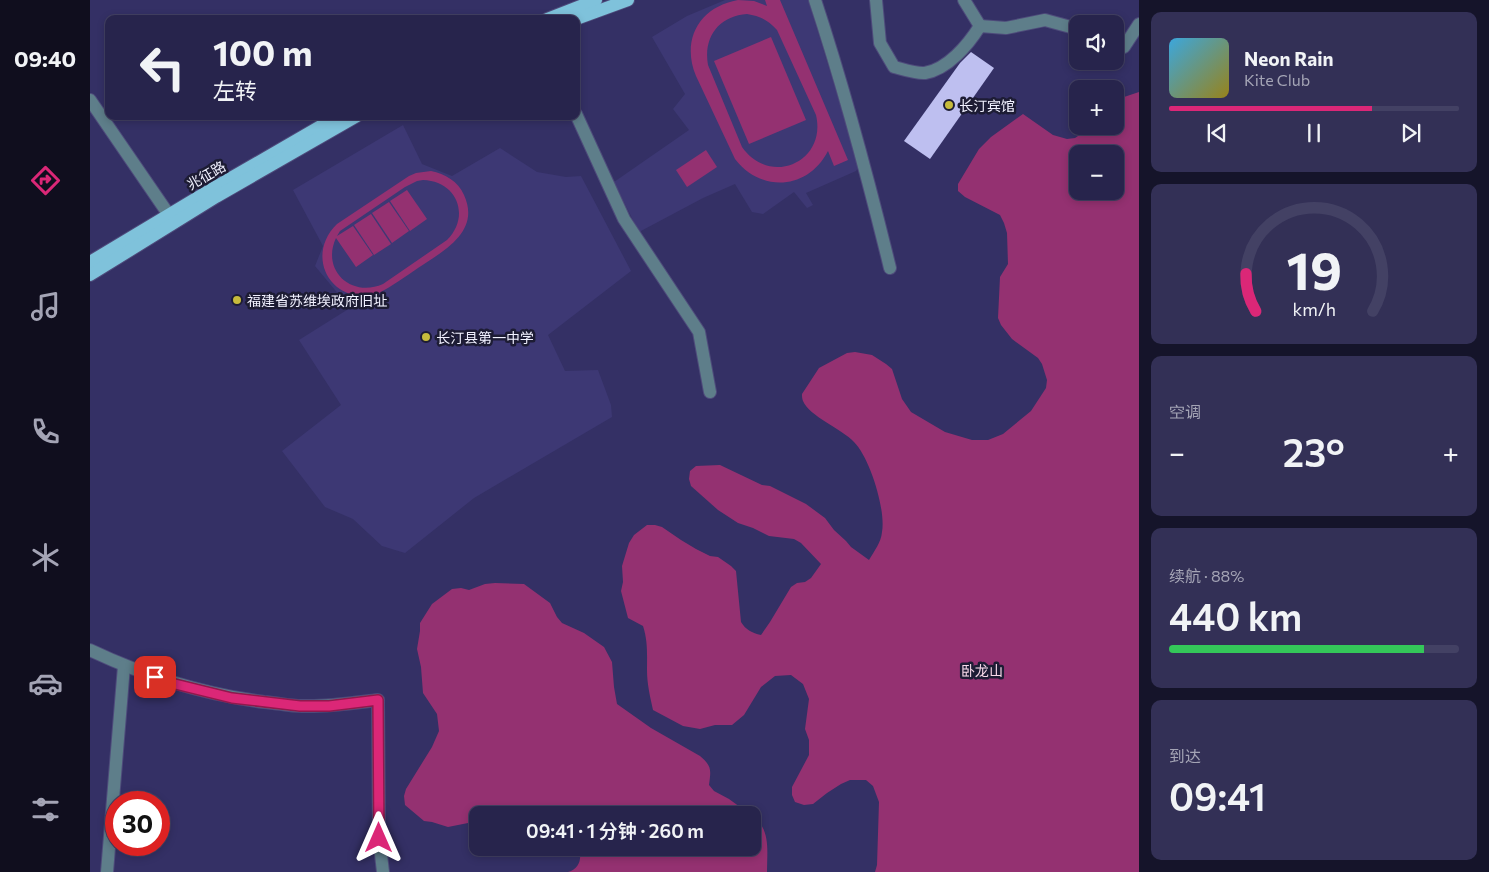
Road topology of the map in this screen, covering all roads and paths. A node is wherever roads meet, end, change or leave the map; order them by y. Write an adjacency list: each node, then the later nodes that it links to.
1 (596, 0): 6 (main road)
2 (628, 0): 7 (main road)
3 (815, 0): 18 (street)
4 (876, 0): 9 (street)
5 (964, 0): 9 (street)
6 (557, 15)
7 (580, 18)
8 (1139, 24): 11 (street)
9 (980, 26): 10 (street)
10 (1069, 26)
11 (1124, 47)
12 (90, 100): 16 (street)
13 (331, 120): 16 (main road, 兆征路)
14 (350, 120): 19 (main road)
15 (579, 120): 20 (street)
16 (169, 215): 17 (main road, 兆征路)
17 (90, 262)
18 (890, 268)
19 (90, 275)
20 (710, 392)
21 (90, 650): 22 (street)
22 (124, 666): 23 (street); 24 (street)
23 (107, 872)
24 (383, 872)

